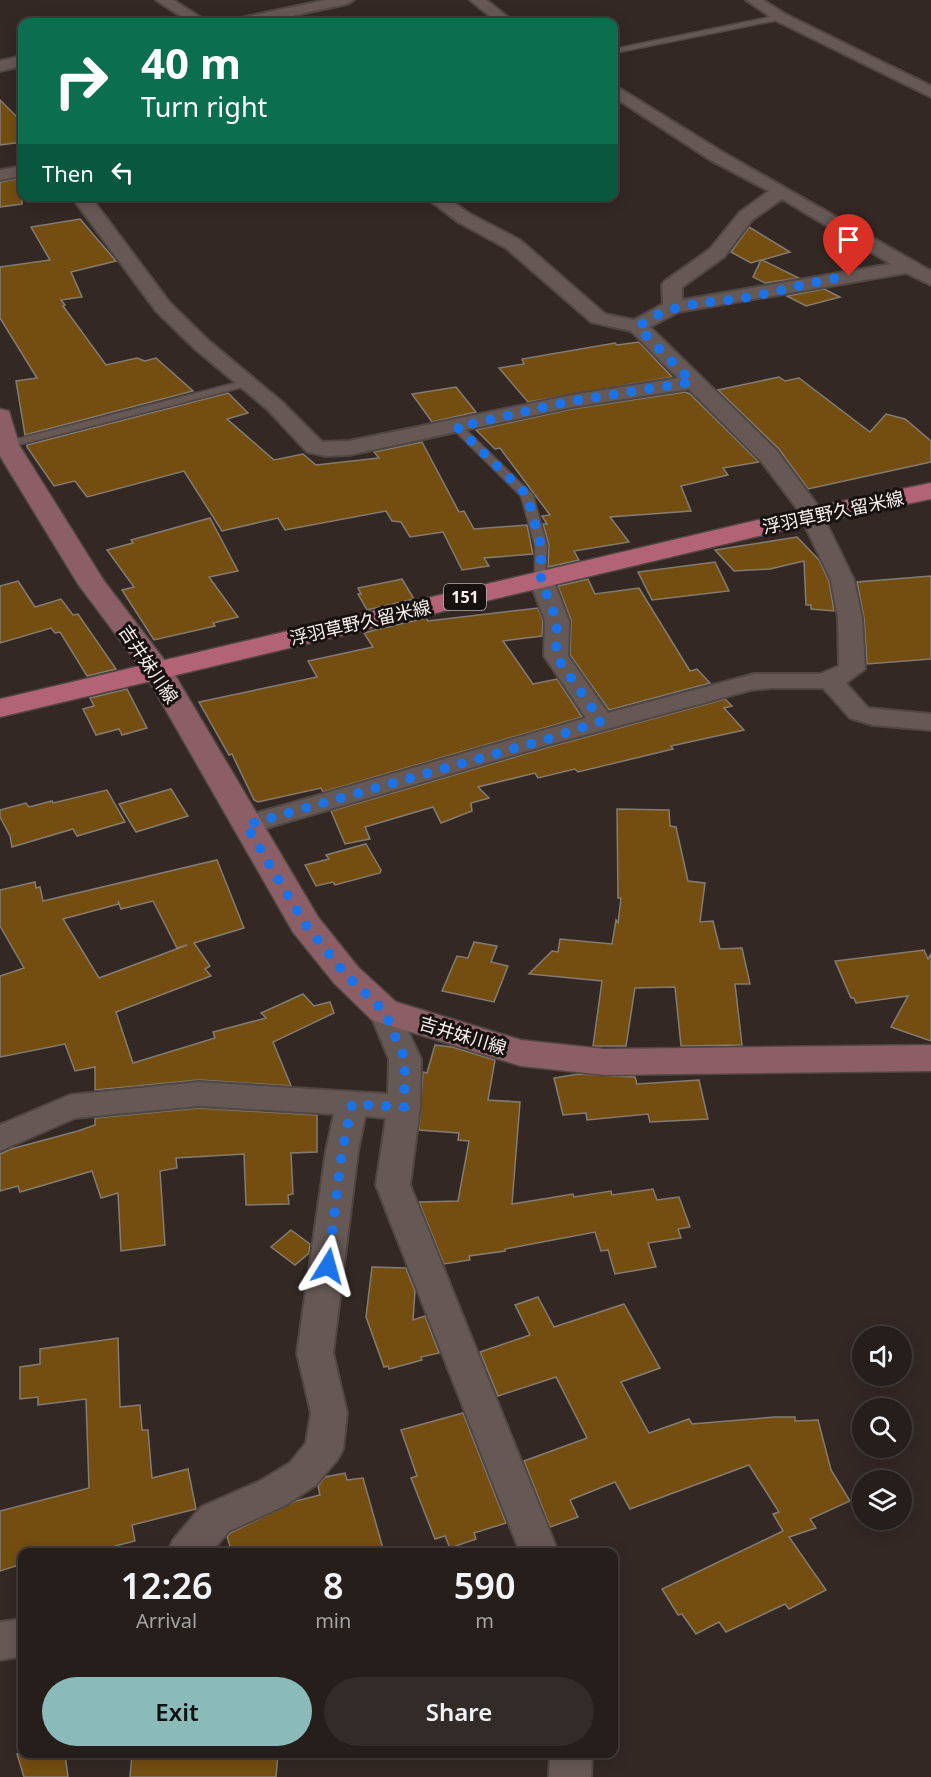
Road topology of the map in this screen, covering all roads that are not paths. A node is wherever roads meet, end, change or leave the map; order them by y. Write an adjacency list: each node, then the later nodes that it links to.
1 (163, 0): 6 (street)
2 (348, 0): 7 (street)
3 (477, 0): 8 (street)
4 (753, 0): 5 (street)
5 (780, 17): 9 (lane); 12 (street)
6 (193, 18)
7 (264, 18)
8 (501, 18)
9 (618, 50)
10 (18, 62): 11 (street)
11 (0, 66)
12 (931, 92)
13 (618, 93): 16 (street)
14 (18, 172): 15 (street)
15 (0, 175)
16 (781, 191): 19 (street); 21 (street)
17 (84, 201): 24 (street)
18 (440, 201): 22 (street)
19 (912, 266): 20 (street); 21 (street)
20 (931, 279)
21 (673, 307): 22 (street)
22 (638, 327): 23 (street)
23 (692, 382): 26 (street); 29 (street)
24 (247, 383): 26 (street); 27 (lane)
25 (0, 416): 27 (main road, 吉井妹川線)
26 (457, 427): 30 (lane)
27 (3, 446): 31 (main road, 吉井妹川線)
28 (931, 491): 29 (main road, 浮羽草野久留米線 / 151)
29 (809, 516): 30 (main road, 浮羽草野久留米線 / 151); 32 (street)
30 (541, 579): 31 (main road, 浮羽草野久留米線 / 151); 34 (street)
31 (157, 670): 33 (main road, 浮羽草野久留米線 / 151); 36 (main road, 吉井妹川線)
32 (830, 681): 34 (street); 35 (street)
33 (0, 708)
34 (601, 721): 36 (street)
35 (931, 722)
36 (246, 825): 37 (main road, 吉井妹川線)
37 (384, 1011): 38 (main road, 吉井妹川線); 40 (street)
38 (931, 1058)
39 (352, 1104): 40 (street); 41 (street); 42 (street)
40 (404, 1107): 43 (street)
41 (0, 1139)
42 (190, 1548)
43 (537, 1548)
44 (18, 1639): 45 (street)
45 (0, 1641)
46 (571, 1758): 47 (street)
47 (570, 1777)

